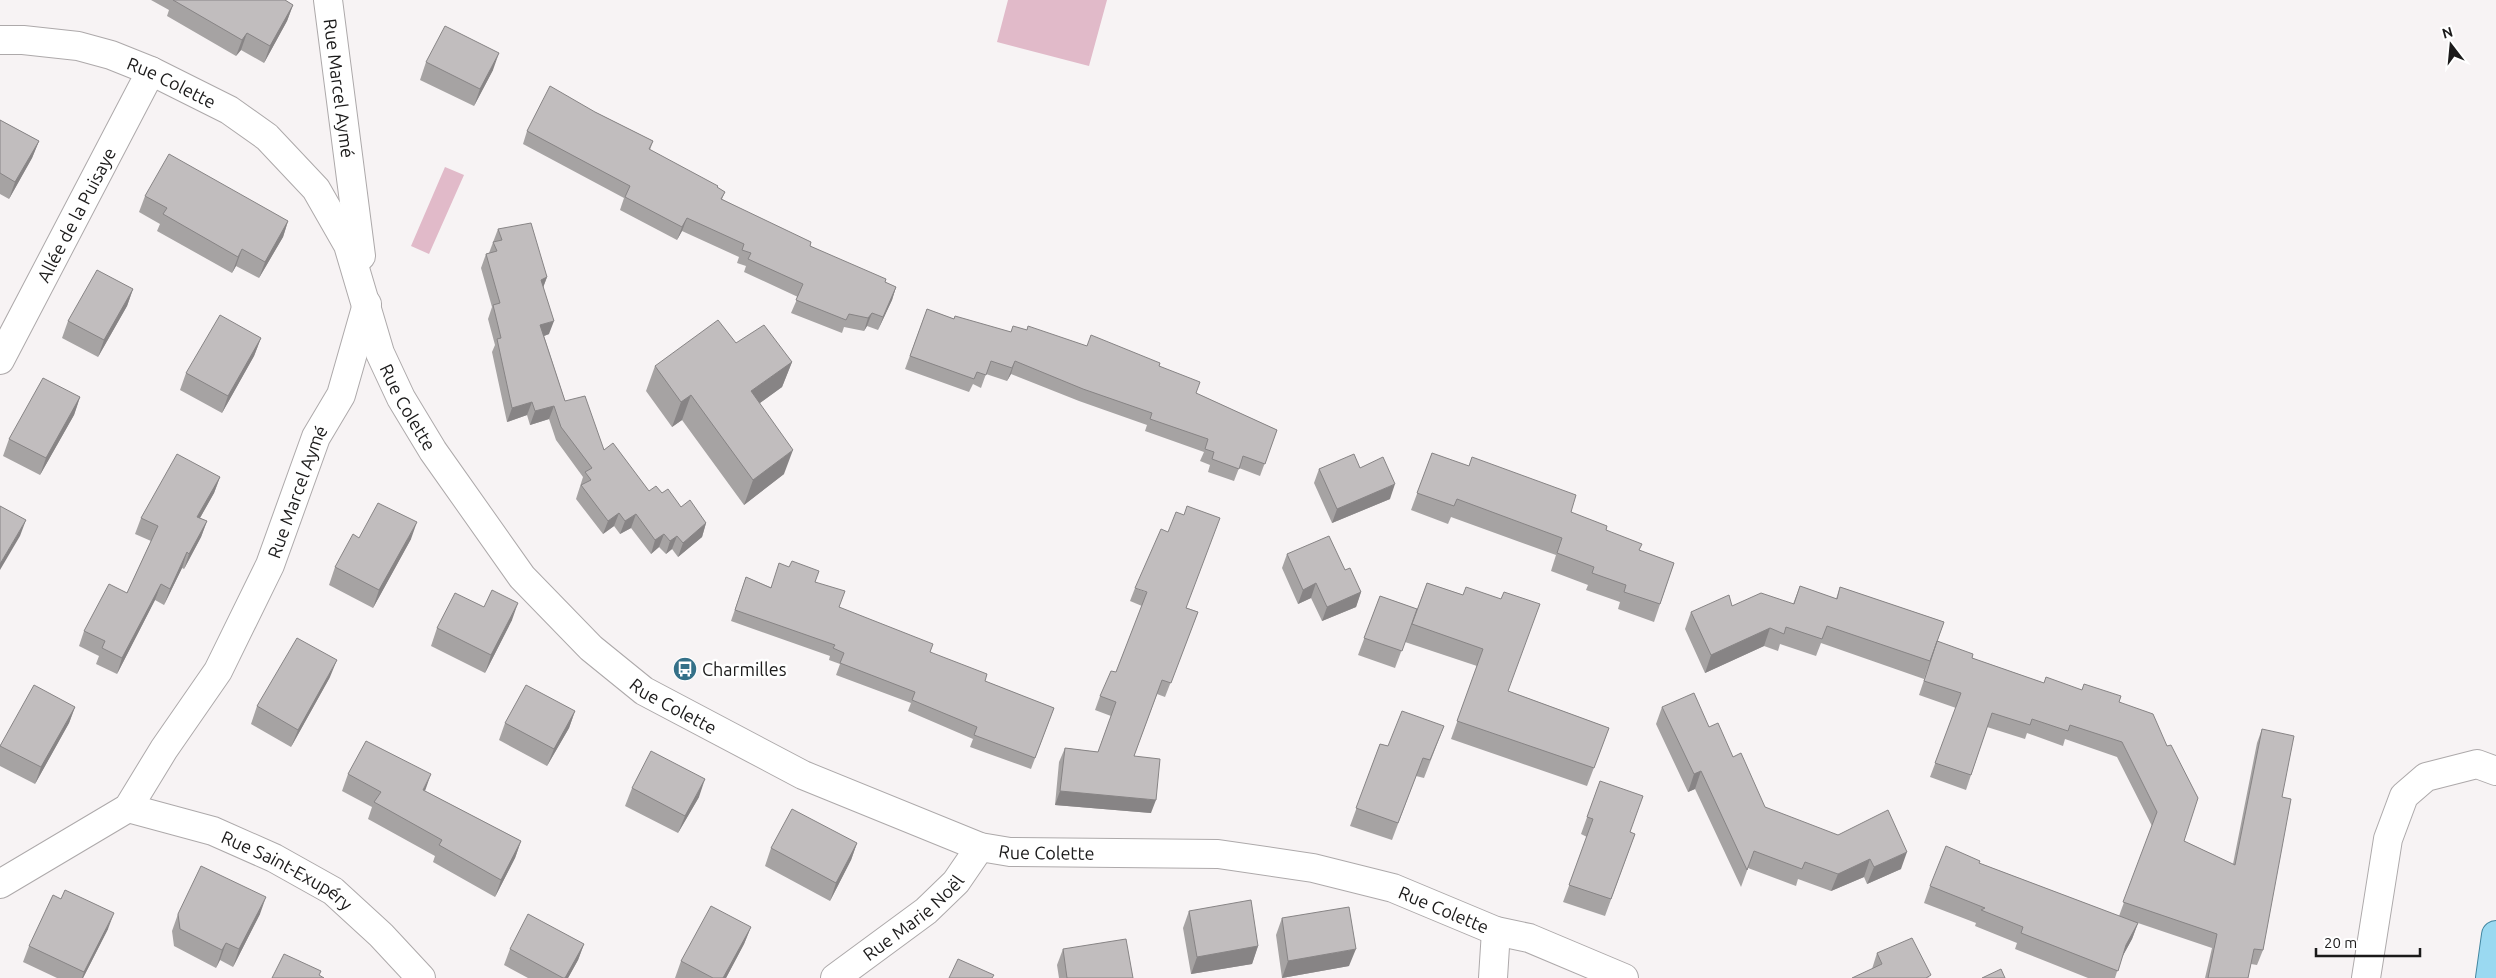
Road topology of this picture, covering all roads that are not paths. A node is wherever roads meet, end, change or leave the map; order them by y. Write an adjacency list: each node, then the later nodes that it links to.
1 (328, 0): 4 (street, Rue Marcel Aymé)
2 (0, 40): 3 (street, Rue Colette)
3 (151, 71): 4 (street, Rue Colette); 5 (street, Allée de la Puisaye)
4 (367, 305): 7 (street, Rue Marcel Aymé); 8 (street, Rue Colette)
5 (0, 360)
6 (2496, 771): 16 (street)
7 (128, 808): 9 (street, Rue Marcel Aymé); 12 (street, Rue Saint-Exupéry)
8 (980, 847): 10 (street, Rue Colette); 13 (street, Rue Marie Noël)
9 (0, 884)
10 (1496, 931): 14 (street); 15 (street, Rue Colette)
11 (2496, 935): 17 (main road)
12 (421, 978)
13 (834, 978)
14 (1494, 978)
15 (1624, 978)
16 (2366, 978)
17 (2490, 978)

